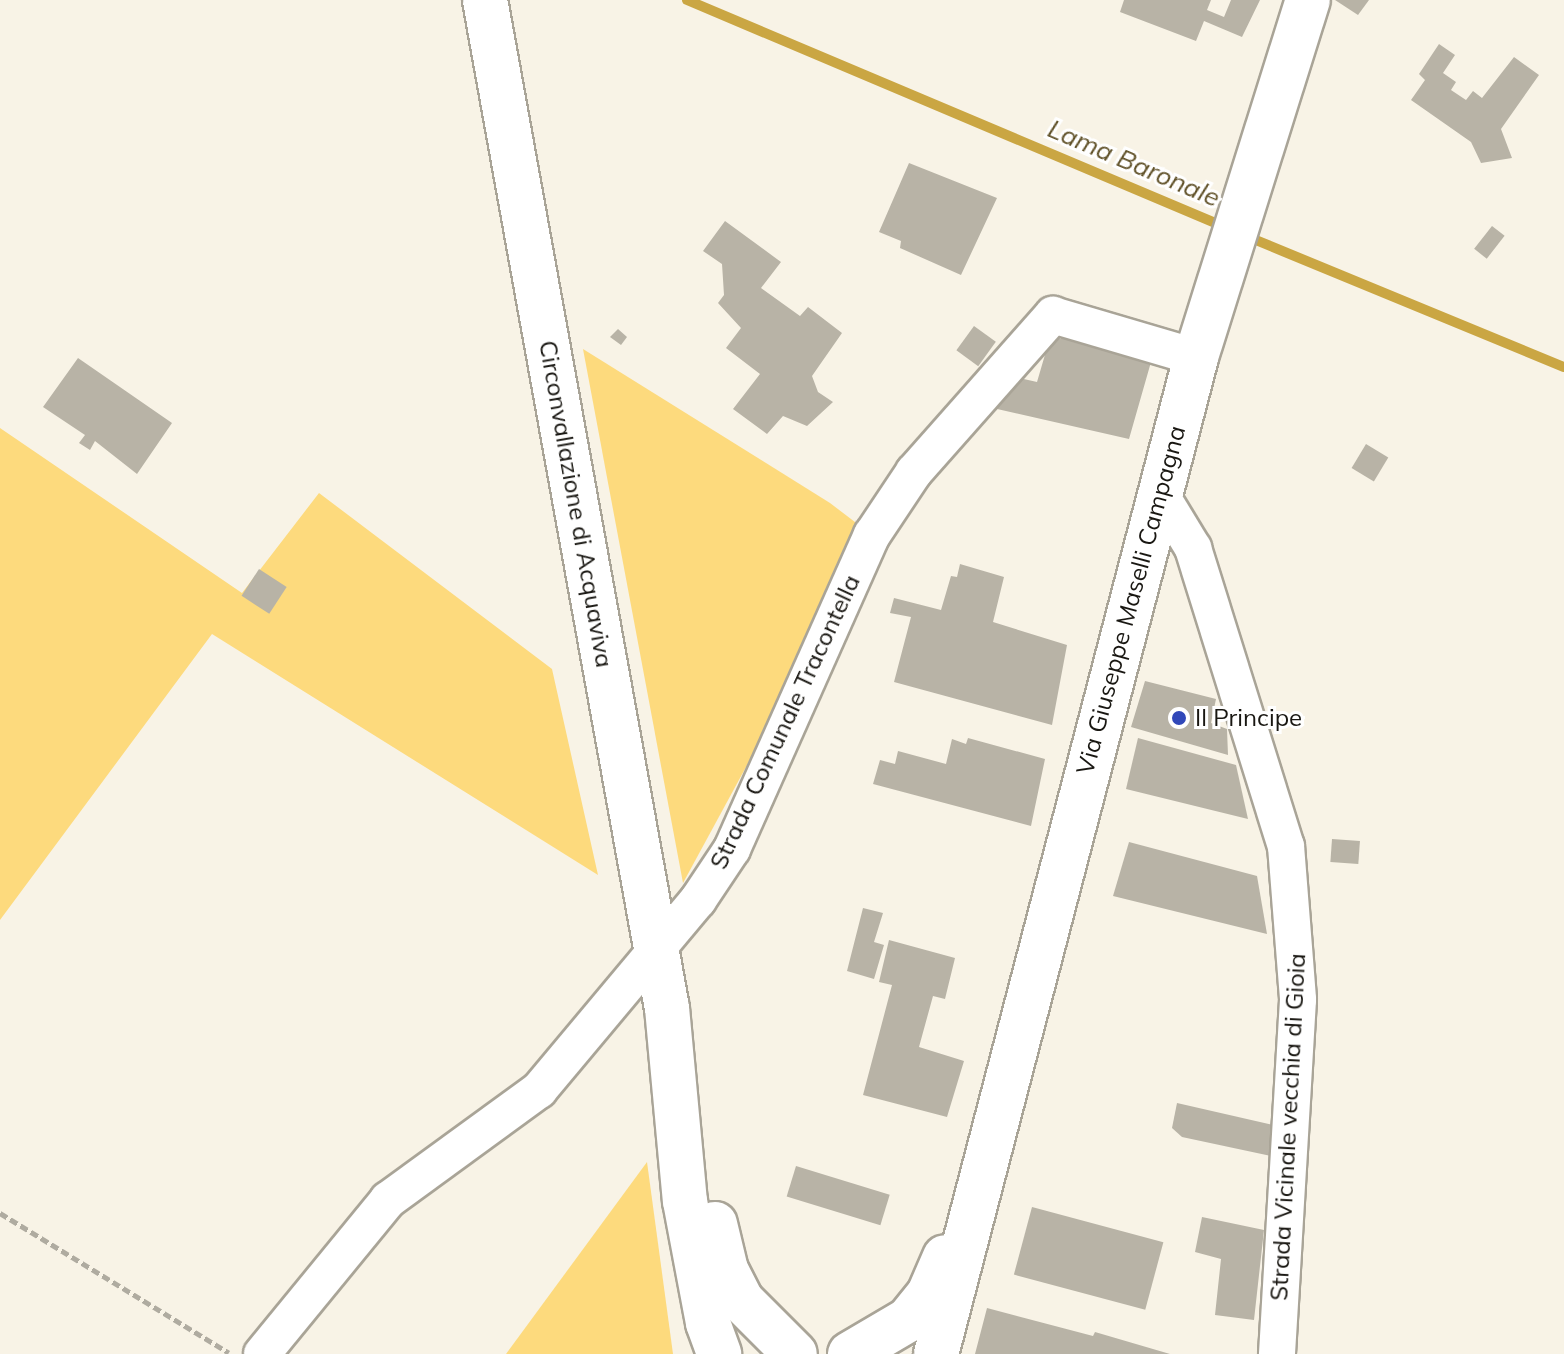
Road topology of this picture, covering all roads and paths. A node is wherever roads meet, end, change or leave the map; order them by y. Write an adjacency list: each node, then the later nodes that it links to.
1 (485, 0): 5 (main road, Circonvallazione di Acquaviva)
2 (1308, 0): 3 (main road, Via Giuseppe Maselli Campagna)
3 (1196, 357): 4 (main road, Via Giuseppe Maselli Campagna); 5 (street, Strada Comunale Tracontella)
4 (1159, 492): 7 (main road, Via Giuseppe Maselli Campagna); 15 (street, Strada Vicinale vecchia di Gioia)
5 (656, 949): 6 (main road, Circonvallazione di Acquaviva); 10 (street, Strada Comunale Tracontella)
6 (667, 1008): 11 (main road); 12 (main road)
7 (973, 1206): 13 (main road); 14 (main road)
8 (0, 1213): 9 (path)
9 (230, 1354)
10 (262, 1354)
11 (719, 1354)
12 (795, 1354)
13 (850, 1354)
14 (936, 1354)
15 (1277, 1354)

